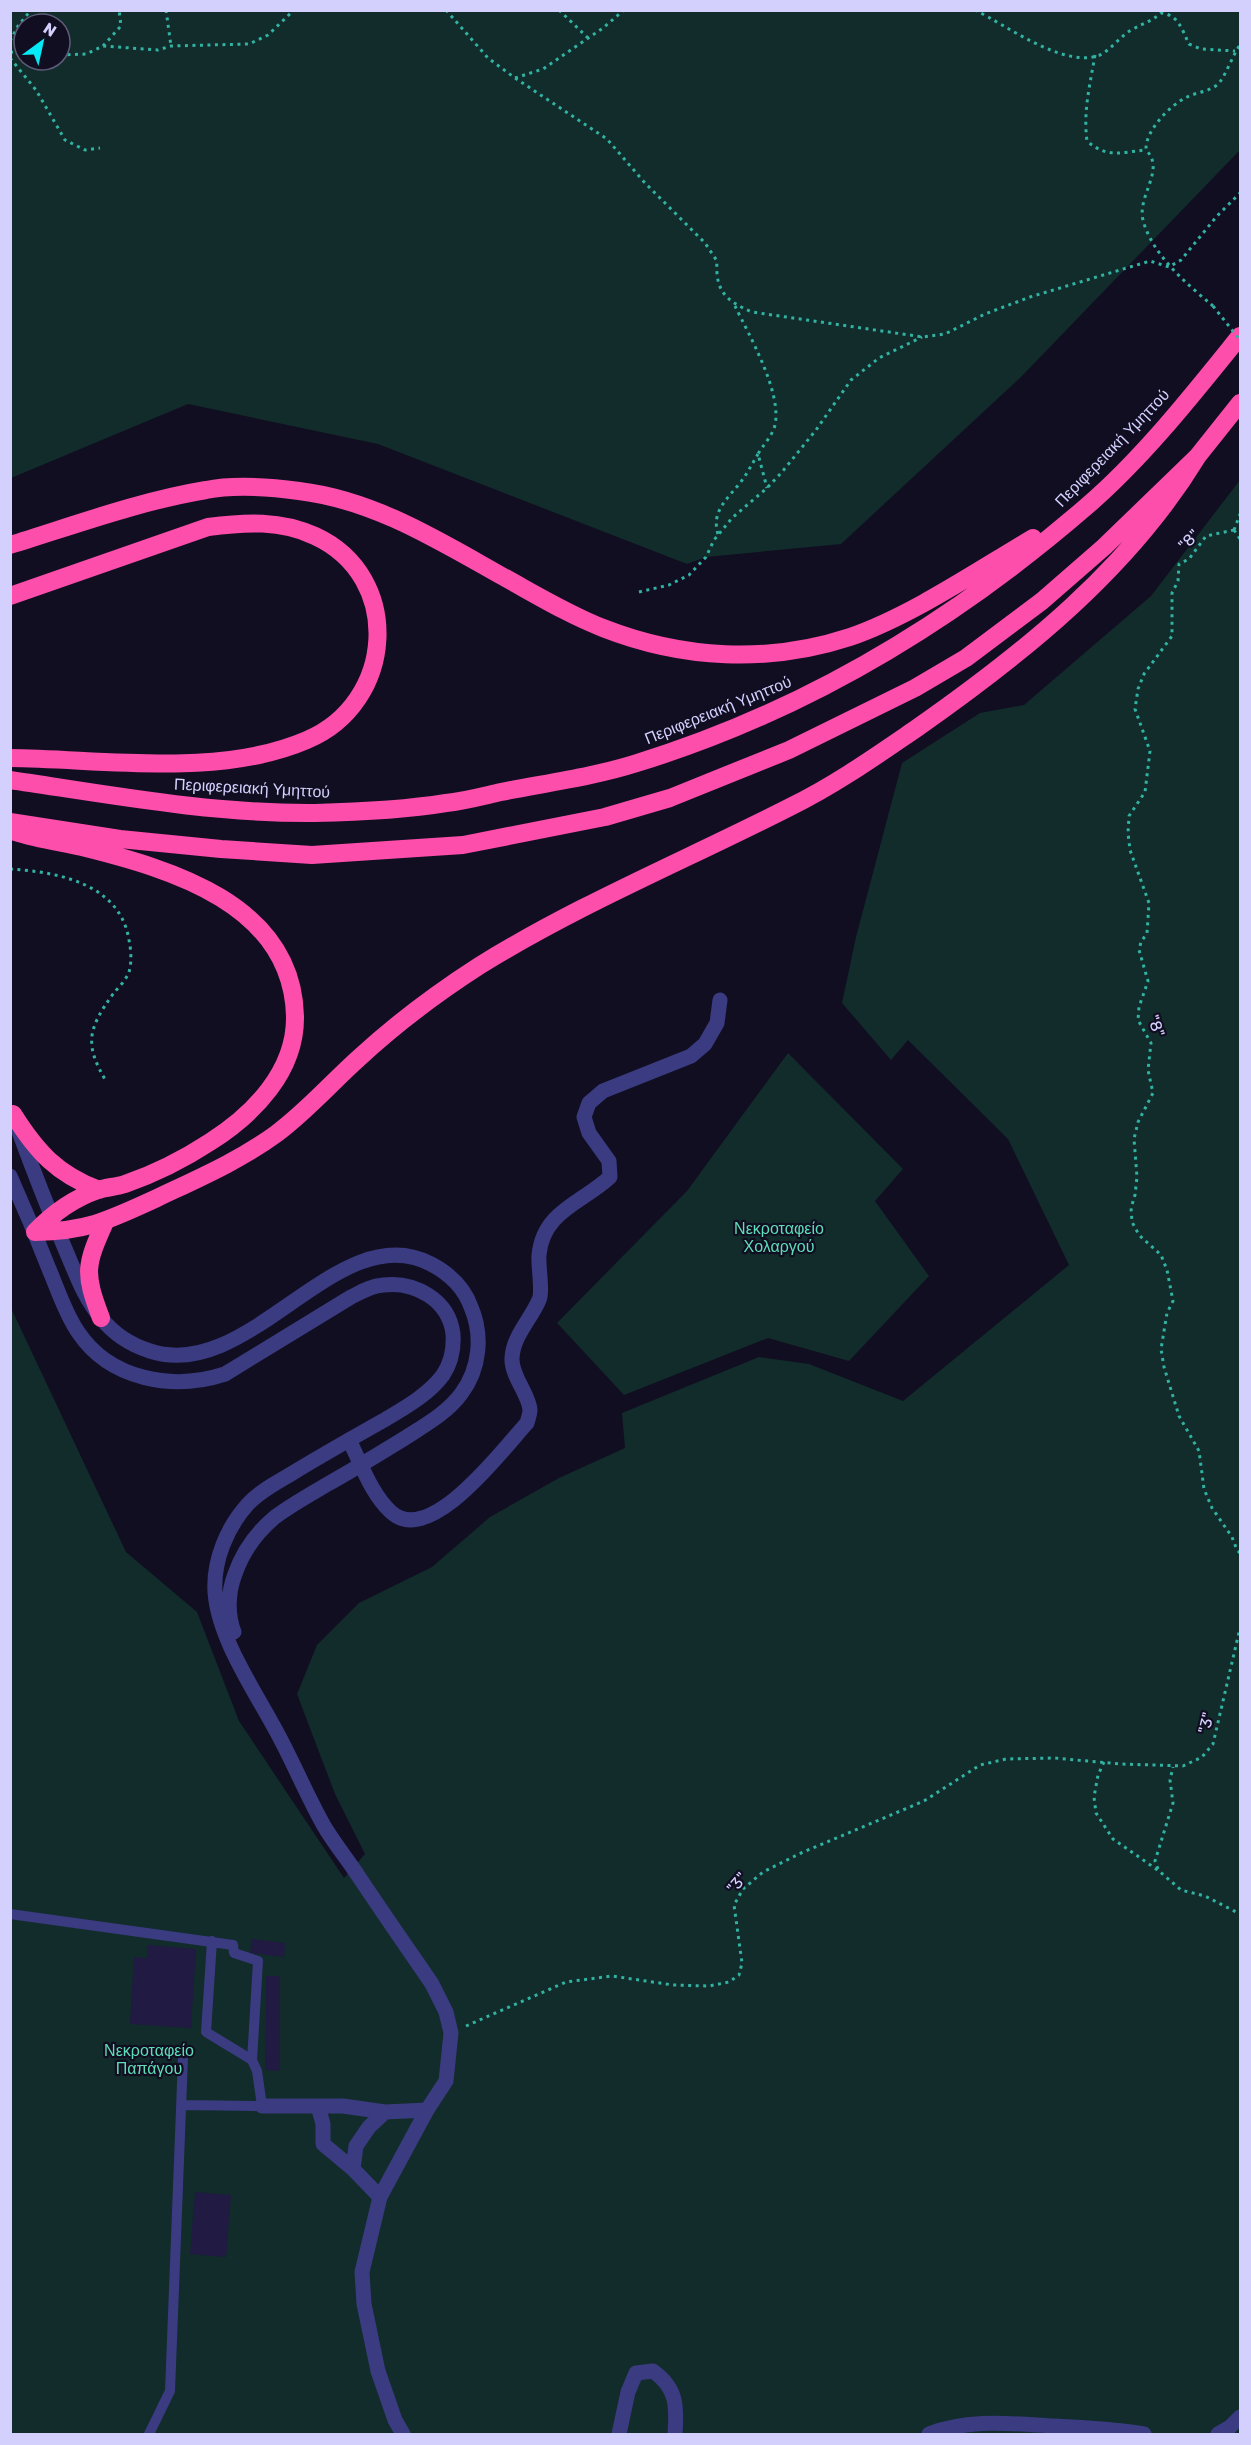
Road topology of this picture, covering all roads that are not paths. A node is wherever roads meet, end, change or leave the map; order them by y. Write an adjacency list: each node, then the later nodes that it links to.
1 (1240, 338): 4 (highway, Περιφερειακή Υμηττού)
2 (1240, 403): 3 (highway)
3 (1197, 457): 9 (highway); 16 (highway)
4 (1089, 505): 5 (highway); 8 (highway, Περιφερειακή Υμηττού)
5 (10, 545)
6 (10, 596): 7 (highway)
7 (10, 758)
8 (10, 780)
9 (10, 822)
10 (10, 830): 14 (highway)
11 (720, 1000): 21 (street)
12 (12, 1111): 14 (highway); 15 (street)
13 (10, 1176): 17 (street)
14 (99, 1190): 15 (highway)
15 (51, 1214): 17 (highway); 18 (street)
16 (105, 1222): 18 (highway); 19 (highway)
17 (34, 1232): 18 (highway); 20 (street)
18 (58, 1232): 19 (street)
19 (101, 1318): 21 (street)
20 (350, 1440): 21 (street); 22 (street)
21 (362, 1465): 22 (street)
22 (275, 1729): 30 (street)
23 (10, 1914): 24 (lane)
24 (212, 1941): 26 (lane); 26 (lane)
25 (183, 2058): 27 (lane)
26 (252, 2060): 28 (lane)
27 (183, 2105): 28 (lane); 35 (lane)
28 (262, 2106): 29 (street)
29 (318, 2106): 31 (street); 32 (street)
30 (427, 2110): 31 (street); 33 (street)
31 (385, 2112): 32 (street)
32 (353, 2169): 33 (street)
33 (380, 2197): 36 (street)
34 (1240, 2417): 41 (street)
35 (149, 2434)
36 (403, 2434)
37 (619, 2434): 38 (street)
38 (675, 2434)
39 (929, 2434): 40 (street)
40 (1144, 2434)
41 (1218, 2434)

